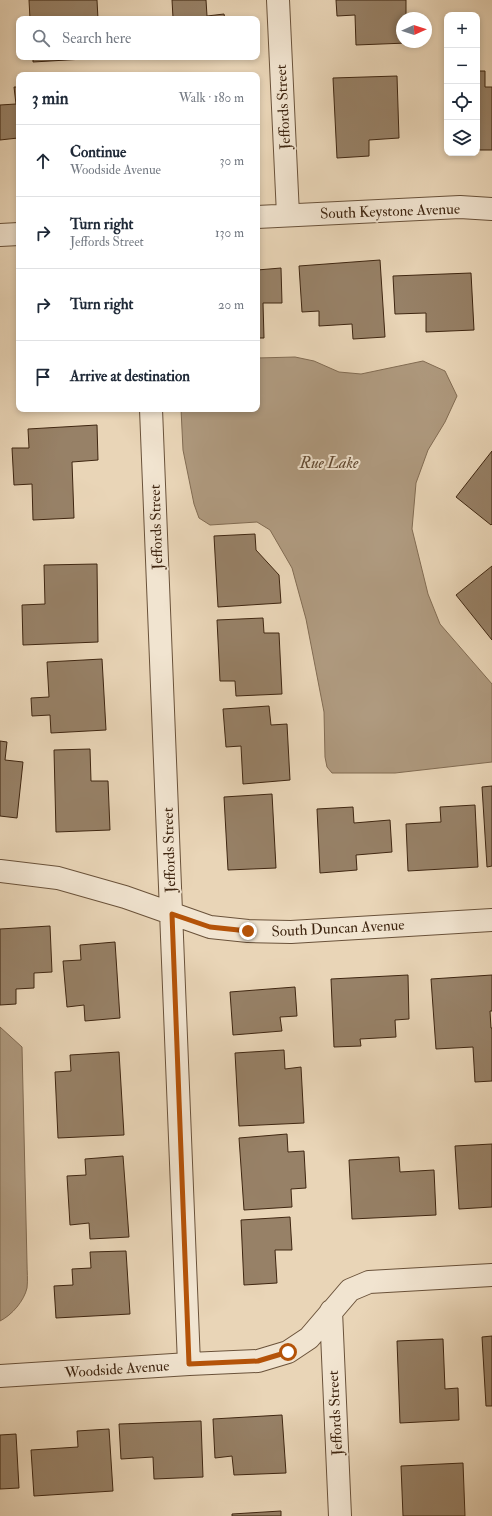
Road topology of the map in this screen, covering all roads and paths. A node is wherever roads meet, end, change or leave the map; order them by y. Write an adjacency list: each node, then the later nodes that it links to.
1 (278, 0): 3 (street, Jeffords Street)
2 (492, 208): 3 (street, South Keystone Avenue)
3 (288, 215): 4 (street, South Keystone Avenue)
4 (260, 217)
5 (16, 234): 6 (street)
6 (0, 235)
7 (151, 412): 9 (street, Jeffords Street)
8 (0, 871): 9 (street, South Duncan Avenue)
9 (172, 914): 10 (street, South Duncan Avenue); 13 (street, Jeffords Street)
10 (492, 920)
11 (492, 1275): 12 (street, Woodside Avenue)
12 (331, 1310): 13 (street, Woodside Avenue); 15 (street, Jeffords Street)
13 (189, 1364): 14 (street, Woodside Avenue)
14 (0, 1376)
15 (340, 1516)

